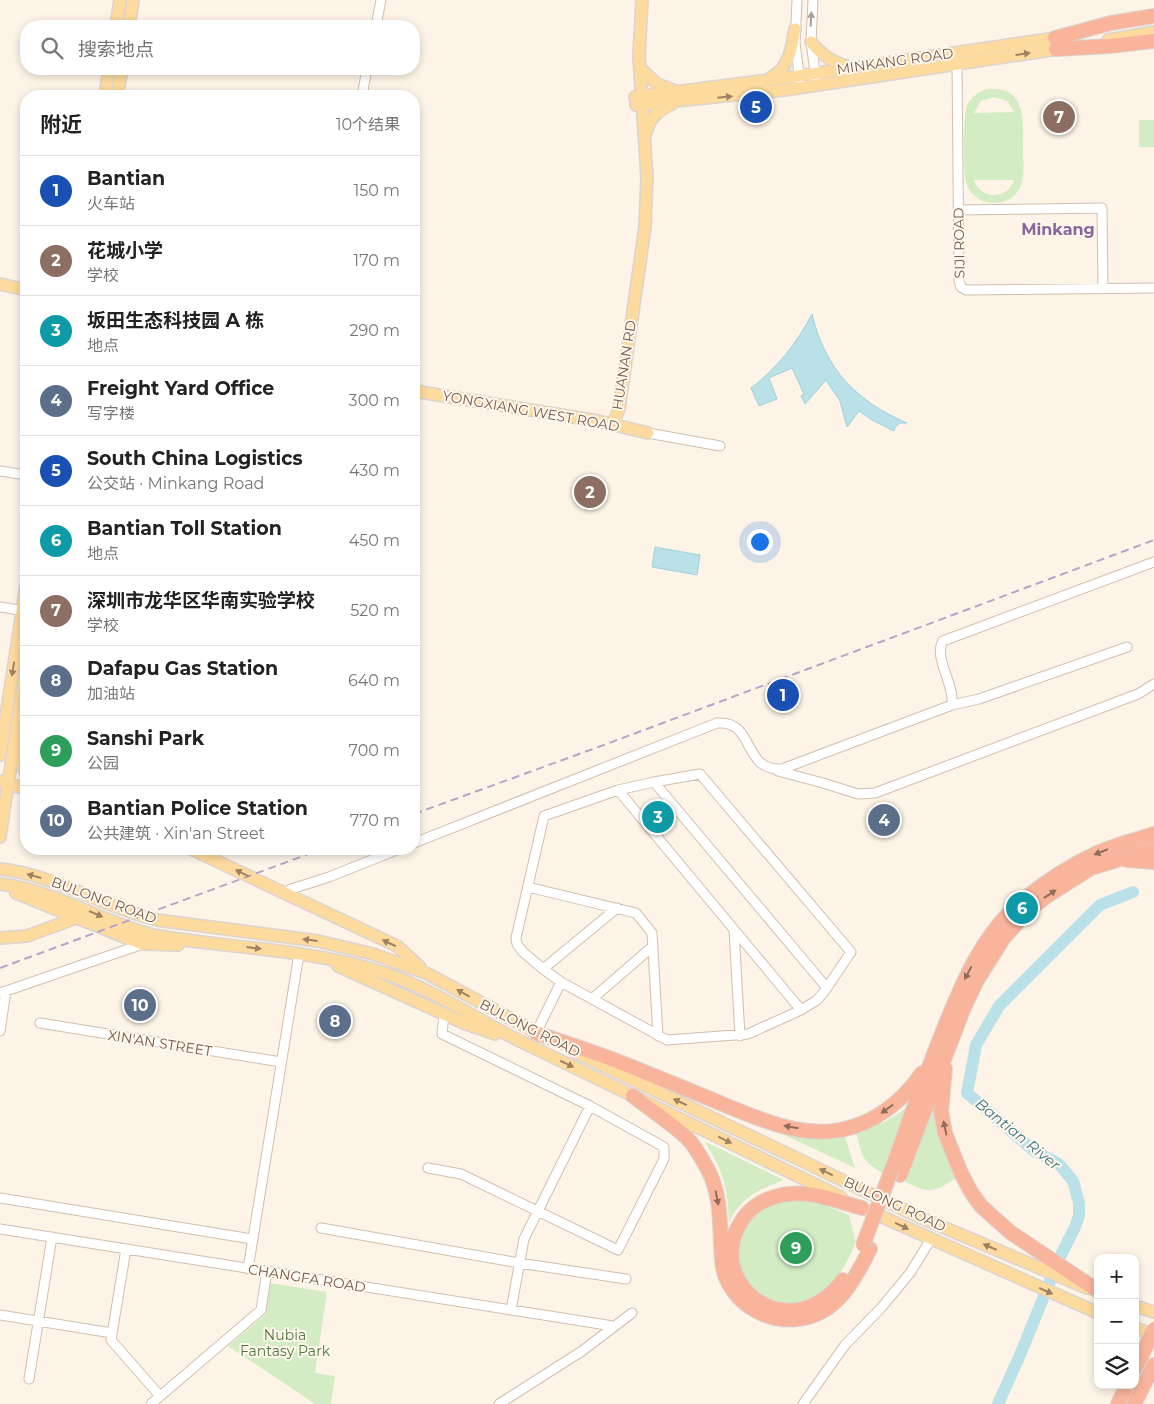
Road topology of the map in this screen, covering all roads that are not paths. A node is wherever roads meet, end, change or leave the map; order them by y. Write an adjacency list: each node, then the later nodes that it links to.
1 (120, 0): 9 (main road)
2 (133, 0): 10 (main road)
3 (381, 0): 11 (street)
4 (635, 0): 33 (main road, HUANAN RD)
5 (642, 0): 20 (main road, HUANAN RD)
6 (797, 0): 13 (street)
7 (813, 0): 16 (street, one-way to 7)
8 (1154, 16): 17 (highway)
9 (117, 20)
10 (130, 20)
11 (377, 20)
12 (1154, 23): 17 (main road, MINKANG ROAD)
13 (795, 29): 26 (main road); 27 (street)
14 (1154, 32): 17 (main road, MINKANG ROAD)
15 (1154, 41): 17 (highway)
16 (811, 42): 21 (main road); 22 (street)
17 (1055, 44): 18 (main road, MINKANG ROAD)
18 (989, 53): 19 (main road, MINKANG ROAD); 21 (main road, MINKANG ROAD)
19 (957, 64): 28 (main road, MINKANG ROAD); 35 (street, SIJI ROAD)
20 (640, 68): 32 (main road); 33 (main road, HUANAN RD)
21 (851, 68): 22 (main road, MINKANG ROAD)
22 (815, 73): 27 (main road, MINKANG ROAD); 28 (street)
23 (108, 75): 29 (main road)
24 (121, 75): 30 (main road)
25 (366, 75): 31 (street)
26 (765, 80): 27 (main road, MINKANG ROAD); 32 (main road, MINKANG ROAD)
27 (800, 81): 28 (main road, MINKANG ROAD); 32 (main road, MINKANG ROAD, one-way to 27)
28 (817, 85)
29 (106, 90)
30 (118, 90)
31 (363, 90)
32 (678, 97): 33 (main road, MINKANG ROAD); 34 (main road)
33 (639, 100): 34 (main road, HUANAN RD); 43 (main road, HUANAN RD)
34 (645, 137): 43 (main road, HUANAN RD)
35 (958, 210): 38 (street, SIJI ROAD); 38 (street)
36 (0, 284): 39 (main road)
37 (1154, 288): 38 (street, SIJI ROAD)
38 (1103, 289)
39 (20, 290)
40 (0, 292): 41 (main road)
41 (20, 292)
42 (420, 392): 43 (main road, YONGXIANG WEST ROAD)
43 (613, 424): 44 (main road, YONGXIANG WEST ROAD)
44 (648, 433): 45 (street)
45 (720, 446)
46 (0, 470): 47 (street)
47 (20, 474)
48 (1154, 562): 54 (street)
49 (0, 607): 50 (street)
50 (20, 610)
51 (20, 633): 57 (main road, one-way to 57)
52 (1127, 647): 54 (street)
53 (1154, 684): 60 (street)
54 (952, 705): 60 (street)
55 (20, 708): 56 (main road)
56 (17, 729): 58 (main road); 61 (main road)
57 (2, 731): 59 (main road)
58 (20, 754)
59 (0, 755)
60 (772, 770): 67 (street)
61 (4, 782): 63 (main road); 65 (main road)
62 (654, 782): 64 (street); 88 (street); 88 (street)
63 (20, 787)
64 (618, 790): 74 (street); 78 (street)
65 (0, 836)
66 (1152, 839): 70 (highway); 100 (highway, one-way to 100)
67 (420, 841)
68 (204, 855): 75 (main road, one-way to 68)
69 (385, 855): 75 (street)
70 (1114, 860): 71 (highway); 99 (highway, one-way to 70)
71 (1154, 862)
72 (0, 869): 86 (main road, BULONG ROAD, one-way to 72)
73 (0, 885): 77 (main road); 80 (main road, BULONG ROAD, one-way to 80)
74 (528, 887): 76 (street); 85 (street)
75 (285, 894): 86 (main road, one-way to 75)
76 (617, 908): 82 (street); 85 (street)
77 (76, 918): 79 (main road); 81 (main road)
78 (734, 930): 91 (street); 97 (street)
79 (0, 938)
80 (217, 943): 81 (main road); 83 (main road, BULONG ROAD, one-way to 83)
81 (143, 944): 89 (street)
82 (652, 947): 90 (street); 96 (street)
83 (298, 954): 84 (main road, BULONG ROAD); 101 (street)
84 (316, 956): 92 (main road); 98 (main road, BULONG ROAD)
85 (543, 969): 87 (street)
86 (426, 973): 95 (main road, BULONG ROAD, one-way to 86)
87 (561, 982): 90 (street); 95 (street)
88 (827, 988): 91 (street)
89 (3, 992): 94 (street)
90 (592, 999): 96 (street)
91 (801, 1010): 97 (street)
92 (444, 1014): 98 (main road); 103 (street)
93 (40, 1023): 101 (street, XIN'AN STREET)
94 (0, 1031)
95 (536, 1033): 100 (highway, one-way to 95); 121 (main road, BULONG ROAD, one-way to 95)
96 (658, 1036): 97 (street)
97 (740, 1036)
98 (523, 1043): 102 (main road, BULONG ROAD, one-way to 102)
99 (948, 1045): 105 (highway); 120 (highway, one-way to 99)
100 (931, 1060): 105 (highway)
101 (281, 1062): 112 (street)
102 (633, 1096): 107 (main road, BULONG ROAD, one-way to 107); 114 (highway, one-way to 114)
103 (590, 1106): 108 (street); 108 (street)
104 (428, 1168): 108 (street)
105 (896, 1172): 114 (highway)
106 (0, 1198): 112 (street)
107 (862, 1208): 113 (main road, BULONG ROAD, one-way to 113); 114 (highway)
108 (537, 1212): 116 (street)
109 (321, 1228): 116 (street)
110 (0, 1229): 111 (street, CHANGFA ROAD)
111 (52, 1237): 115 (street, CHANGFA ROAD); 128 (street)
112 (252, 1239): 117 (street)
113 (931, 1240): 124 (main road, BULONG ROAD, one-way to 124); 141 (street)
114 (866, 1247)
115 (126, 1249): 117 (street, CHANGFA ROAD); 132 (street)
116 (519, 1263): 119 (street); 123 (street)
117 (248, 1268): 118 (street, CHANGFA ROAD)
118 (267, 1271): 123 (street, CHANGFA ROAD); 138 (street)
119 (626, 1279)
120 (1094, 1289)
121 (1094, 1291)
122 (1139, 1307): 125 (main road)
123 (510, 1310): 129 (street, CHANGFA ROAD)
124 (1094, 1310)
125 (1154, 1312)
126 (632, 1313): 129 (street)
127 (0, 1315): 128 (street)
128 (39, 1321): 132 (street); 136 (street)
129 (613, 1326): 140 (street)
130 (1139, 1329): 133 (main road)
131 (1154, 1329): 134 (highway, bridge)
132 (112, 1333): 138 (street)
133 (1154, 1335)
134 (1139, 1361)
135 (1154, 1365): 143 (highway)
136 (29, 1379)
137 (1125, 1389): 142 (highway)
138 (160, 1396): 139 (street)
139 (151, 1404)
140 (499, 1404)
141 (803, 1404)
142 (1118, 1404)
143 (1134, 1404)

